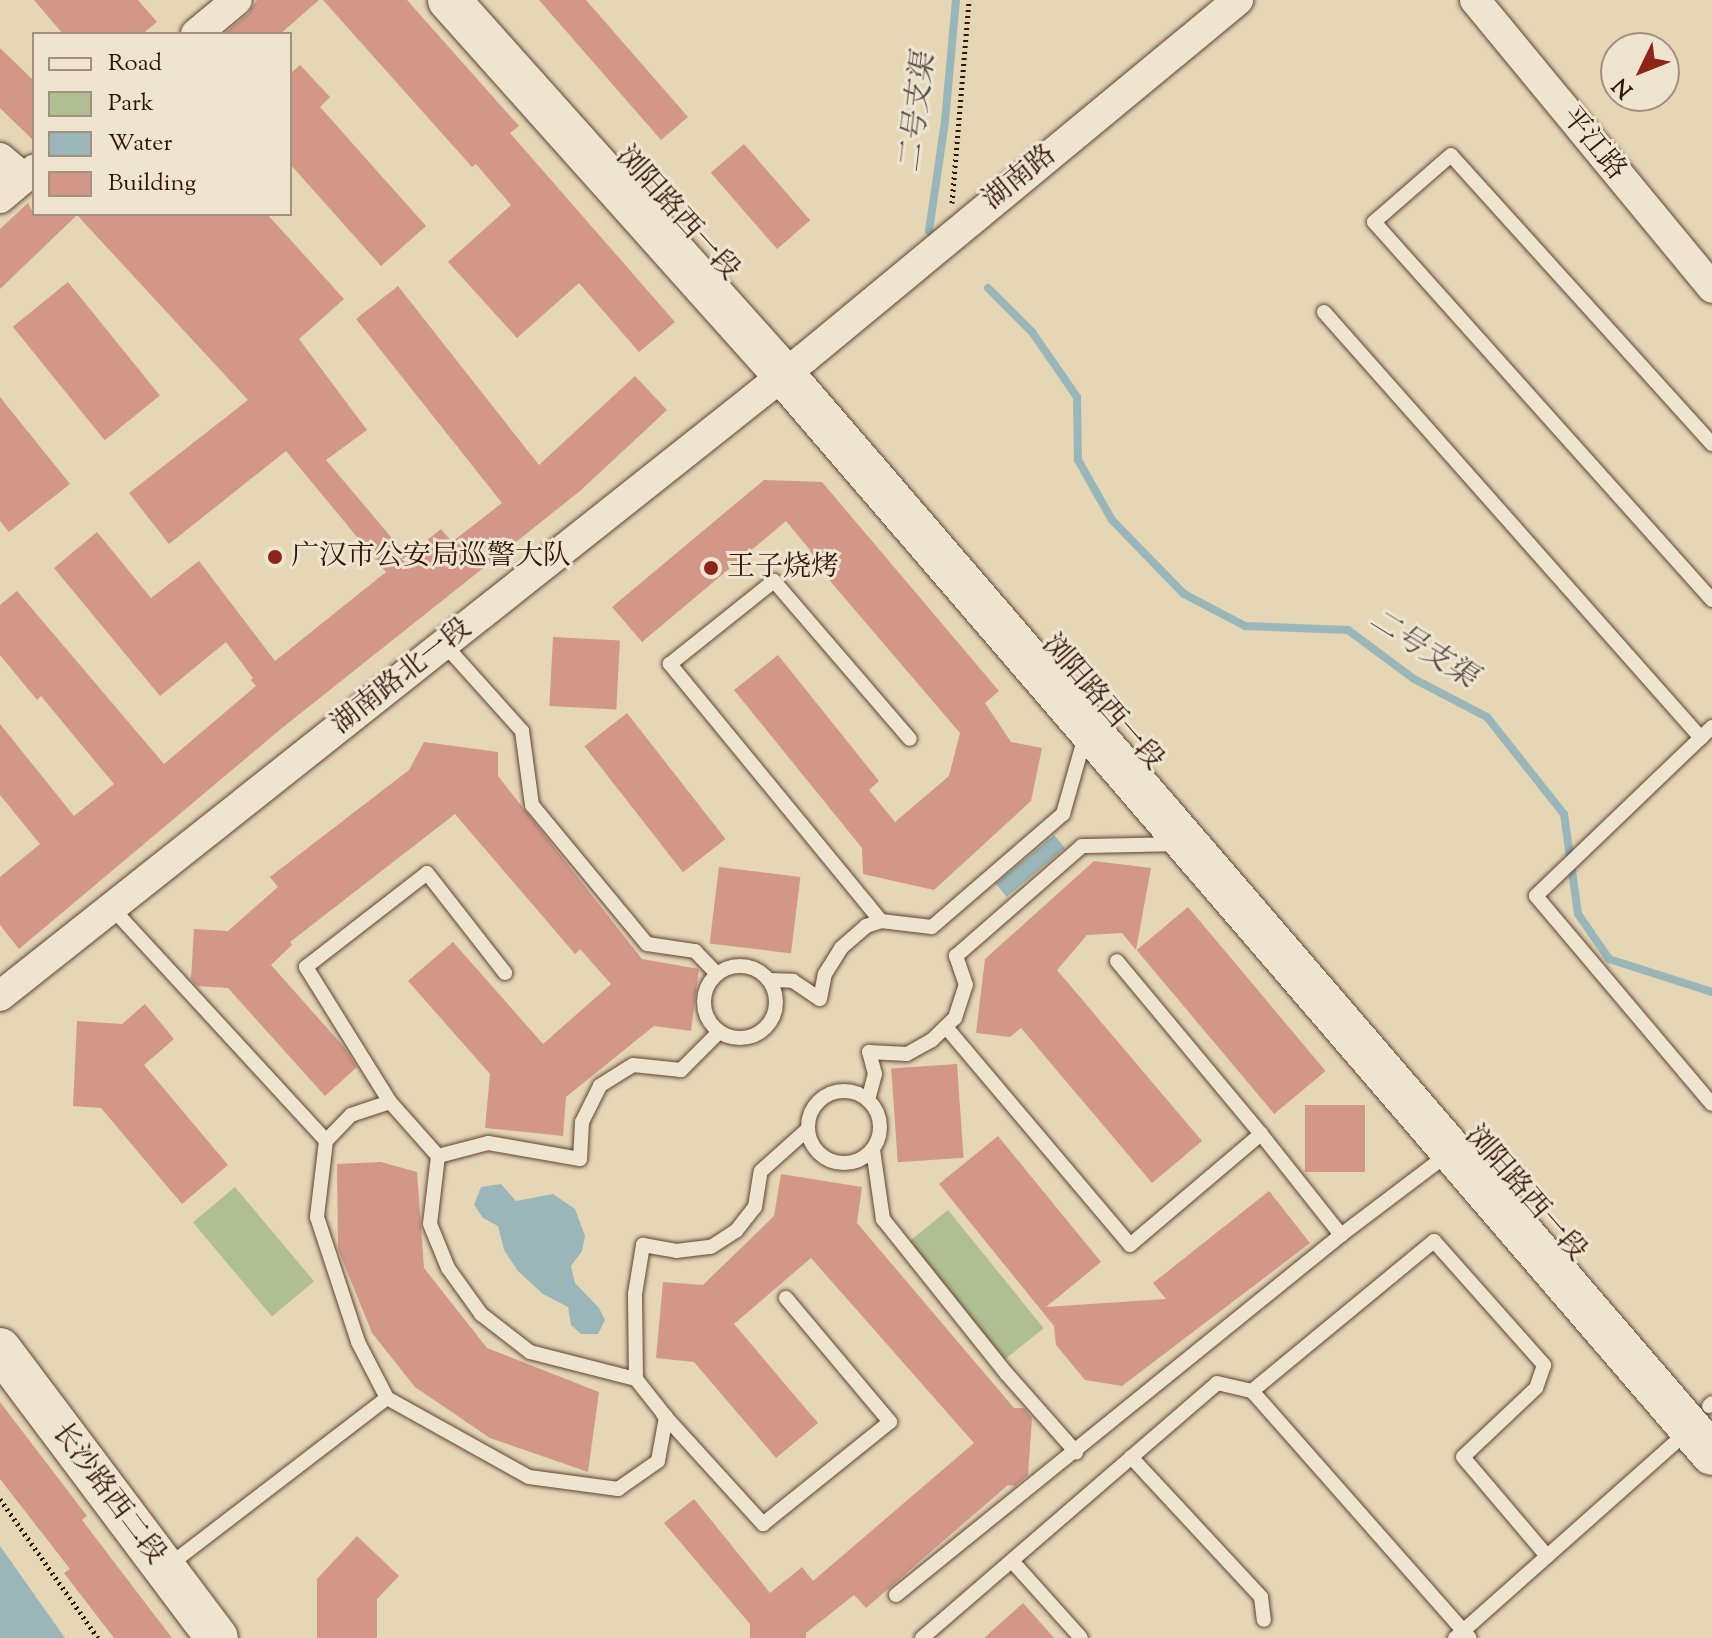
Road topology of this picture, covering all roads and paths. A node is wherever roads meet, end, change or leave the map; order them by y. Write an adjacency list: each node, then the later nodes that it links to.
1 (237, 0): 7 (street)
2 (449, 0): 14 (street)
3 (487, 0): 14 (street, 浏阳路西一段)
4 (969, 0): 11 (path)
5 (1238, 0): 11 (street, 湖南路)
6 (1475, 0): 12 (street, 平江路)
7 (198, 32)
8 (0, 158): 9 (street)
9 (29, 174): 10 (street)
10 (0, 198)
11 (949, 236): 14 (street, 湖南路)
12 (1712, 288)
13 (1324, 312): 19 (lane)
14 (794, 366): 17 (street, 湖南路北一段); 18 (street); 47 (street, 浏阳路西一段)
15 (1712, 444): 16 (lane)
16 (1712, 600)
17 (444, 644): 22 (street, 湖南路北一段); 26 (lane)
18 (1088, 728): 21 (street); 23 (lane)
19 (1706, 732): 33 (lane)
20 (910, 739): 23 (lane)
21 (1187, 844): 29 (lane); 38 (street)
22 (112, 908): 28 (street, 湖南路北一段); 36 (lane)
23 (881, 921): 27 (lane)
24 (1117, 961): 35 (lane)
25 (505, 973): 32 (lane)
26 (717, 974): 27 (lane); 30 (lane)
27 (769, 980): 30 (lane)
28 (0, 996)
29 (946, 1027): 31 (lane); 35 (lane)
30 (719, 1032): 39 (lane)
31 (868, 1100): 34 (lane); 37 (lane)
32 (390, 1102): 36 (lane); 39 (lane)
33 (1712, 1104)
34 (808, 1129): 37 (lane); 43 (lane)
35 (1261, 1134): 40 (lane)
36 (326, 1141): 45 (lane)
37 (873, 1150): 48 (lane)
38 (1451, 1151): 40 (lane); 47 (street)
39 (438, 1156): 43 (lane)
40 (1341, 1235): 48 (lane)
41 (786, 1298): 46 (lane)
42 (0, 1349): 53 (street, 长沙路西二段)
43 (636, 1379): 46 (lane)
44 (1252, 1391): 49 (lane); 51 (lane); 56 (lane)
45 (387, 1398): 46 (lane); 53 (lane)
46 (666, 1417)
47 (1707, 1420): 51 (lane)
48 (1076, 1452): 54 (lane)
49 (1131, 1457): 52 (lane); 55 (lane)
50 (0, 1499): 57 (path)
51 (1547, 1556): 56 (lane)
52 (1012, 1561): 59 (lane); 60 (lane)
53 (165, 1569): 58 (street, 长沙路西二段)
54 (896, 1595)
55 (1264, 1620)
56 (1463, 1635)
57 (98, 1638)
58 (217, 1638)
59 (922, 1638)
60 (1081, 1638)

